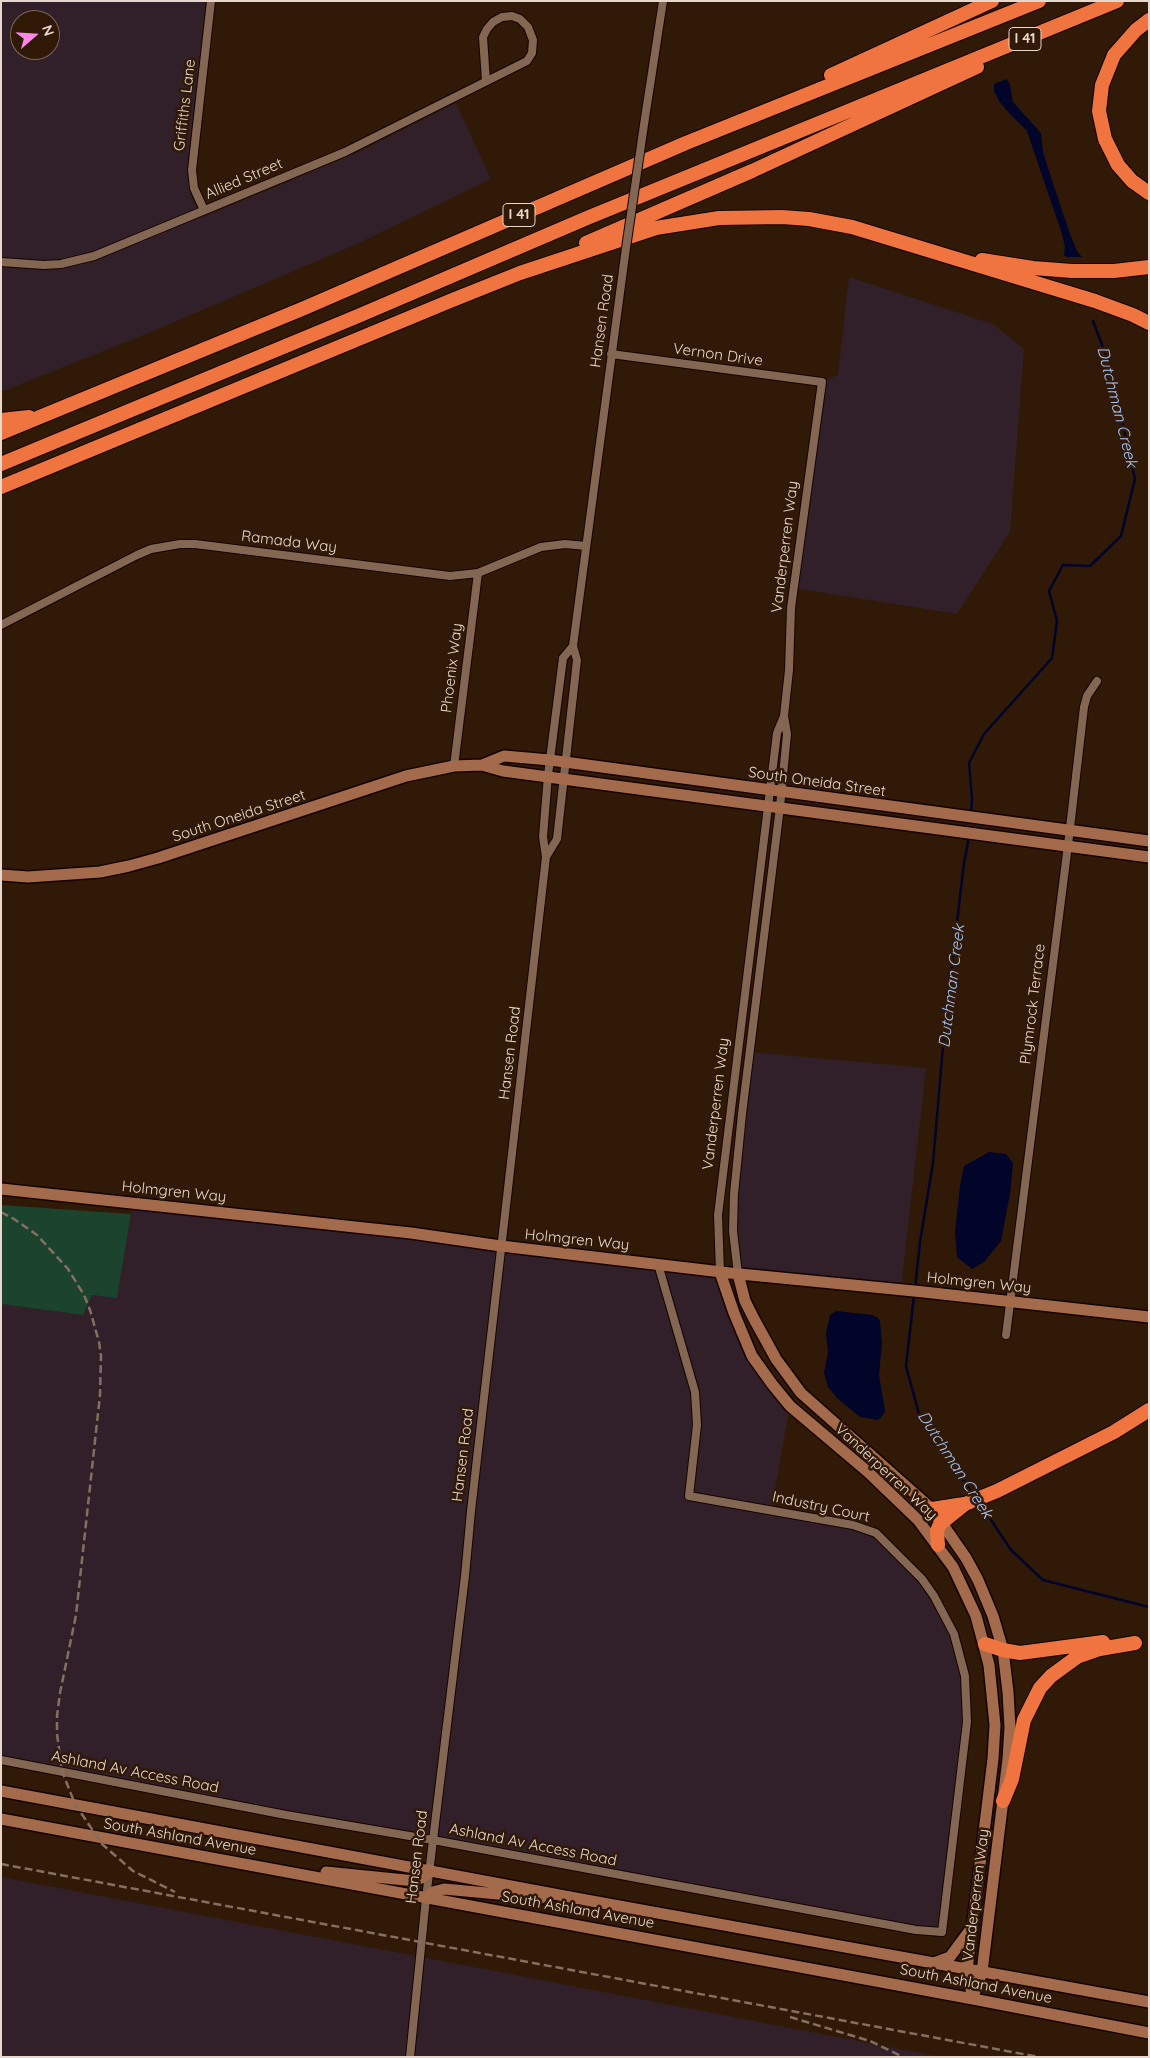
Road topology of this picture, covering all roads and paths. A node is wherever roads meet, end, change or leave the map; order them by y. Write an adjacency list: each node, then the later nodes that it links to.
1 (211, 1): 11 (street, Griffiths Lane)
2 (664, 1): 17 (street, Hansen Road, bridge)
3 (992, 1): 9 (highway)
4 (1039, 1): 9 (highway, I 41)
5 (1117, 1): 7 (highway, I 41)
6 (1149, 20): 10 (highway)
7 (1066, 23): 15 (highway); 22 (highway, I 41)
8 (486, 81): 8 (street, Allied Street); 11 (street, Allied Street)
9 (686, 143): 19 (highway, I 41)
10 (1149, 193)
11 (204, 210): 13 (street, Allied Street)
12 (956, 259): 14 (highway); 15 (highway); 16 (highway)
13 (1, 262)
14 (1149, 267)
15 (520, 274): 23 (highway)
16 (1149, 323)
17 (611, 354): 18 (street, Vernon Drive); 26 (street, Hansen Road)
18 (822, 382): 31 (street, Vanderperren Way)
19 (42, 416): 20 (highway); 21 (highway, I 41)
20 (1, 420)
21 (1, 433)
22 (1, 464)
23 (33, 474): 24 (highway); 25 (highway)
24 (1, 487)
25 (1, 492)
26 (586, 546): 27 (street, Ramada Way); 29 (street, Hansen Road)
27 (478, 573): 28 (street, Ramada Way); 35 (street, Phoenix Way)
28 (1, 625)
29 (573, 646): 32 (street, Hansen Road); 33 (street, Hansen Road)
30 (1097, 681): 40 (street, Plymrock Terrace)
31 (784, 716): 38 (street, Vanderperren Way); 38 (street, Vanderperren Way)
32 (550, 760): 33 (street, South Oneida Street); 34 (street, South Oneida Street); 36 (street, Hansen Road)
33 (566, 762): 37 (street, Hansen Road); 38 (street, South Oneida Street)
34 (482, 765): 35 (street, South Oneida Street); 36 (street, South Oneida Street)
35 (454, 766): 45 (street, South Oneida Street)
36 (548, 775): 37 (street, South Oneida Street); 43 (street, Hansen Road)
37 (564, 778): 39 (street, South Oneida Street); 43 (street, Hansen Road)
38 (776, 791): 39 (street, Vanderperren Way); 39 (street, Vanderperren Way); 40 (street, South Oneida Street)
39 (774, 806): 42 (street, South Oneida Street); 49 (street, Vanderperren Way); 50 (street, Vanderperren Way)
40 (1070, 831): 41 (street, South Oneida Street); 42 (street, Plymrock Terrace)
41 (1149, 841)
42 (1068, 845): 44 (street, South Oneida Street); 51 (street, Plymrock Terrace)
43 (546, 857): 47 (street, Hansen Road)
44 (1149, 857)
45 (1, 875)
46 (1, 1189): 47 (street, Holmgren Way)
47 (501, 1246): 48 (street, Holmgren Way); 66 (street, Hansen Road)
48 (658, 1264): 49 (street, Holmgren Way); 72 (street, Industry Court)
49 (720, 1272): 50 (street, Holmgren Way); 58 (street, Vanderperren Way)
50 (738, 1274): 51 (street, Holmgren Way); 56 (street, Vanderperren Way)
51 (1010, 1302): 52 (street, Holmgren Way); 53 (street, Plymrock Terrace)
52 (1149, 1317)
53 (1006, 1335)
54 (1149, 1410): 55 (highway)
55 (965, 1504): 56 (highway); 57 (highway)
56 (932, 1509): 57 (street, Vanderperren Way)
57 (942, 1522): 58 (highway); 61 (street, Vanderperren Way)
58 (938, 1545): 59 (street, Vanderperren Way)
59 (985, 1644): 61 (highway); 71 (street, Vanderperren Way)
60 (1142, 1644): 61 (highway); 64 (highway)
61 (1002, 1650): 64 (street, Vanderperren Way)
62 (1, 1760): 66 (street, Ashland Av Access Road)
63 (1, 1791): 67 (street, South Ashland Avenue)
64 (1003, 1801): 75 (street, Vanderperren Way)
65 (1, 1819): 68 (street, South Ashland Avenue)
66 (433, 1840): 67 (street, Hansen Road); 72 (street, Ashland Av Access Road)
67 (430, 1870): 68 (street); 69 (street, Hansen Road); 70 (street, South Ashland Avenue)
68 (301, 1874): 69 (street, South Ashland Avenue)
69 (426, 1898): 70 (street); 76 (street, South Ashland Avenue); 79 (street, Hansen Road)
70 (586, 1900): 73 (street, South Ashland Avenue)
71 (971, 1928): 73 (street); 74 (street, Vanderperren Way)
72 (942, 1932)
73 (934, 1964): 74 (street, South Ashland Avenue)
74 (967, 1970): 75 (street, South Ashland Avenue); 76 (street, Vanderperren Way)
75 (982, 1972): 76 (street, Vanderperren Way); 77 (street, South Ashland Avenue)
76 (973, 1999): 78 (street, South Ashland Avenue)
77 (1149, 2002)
78 (1149, 2033)
79 (410, 2057)

